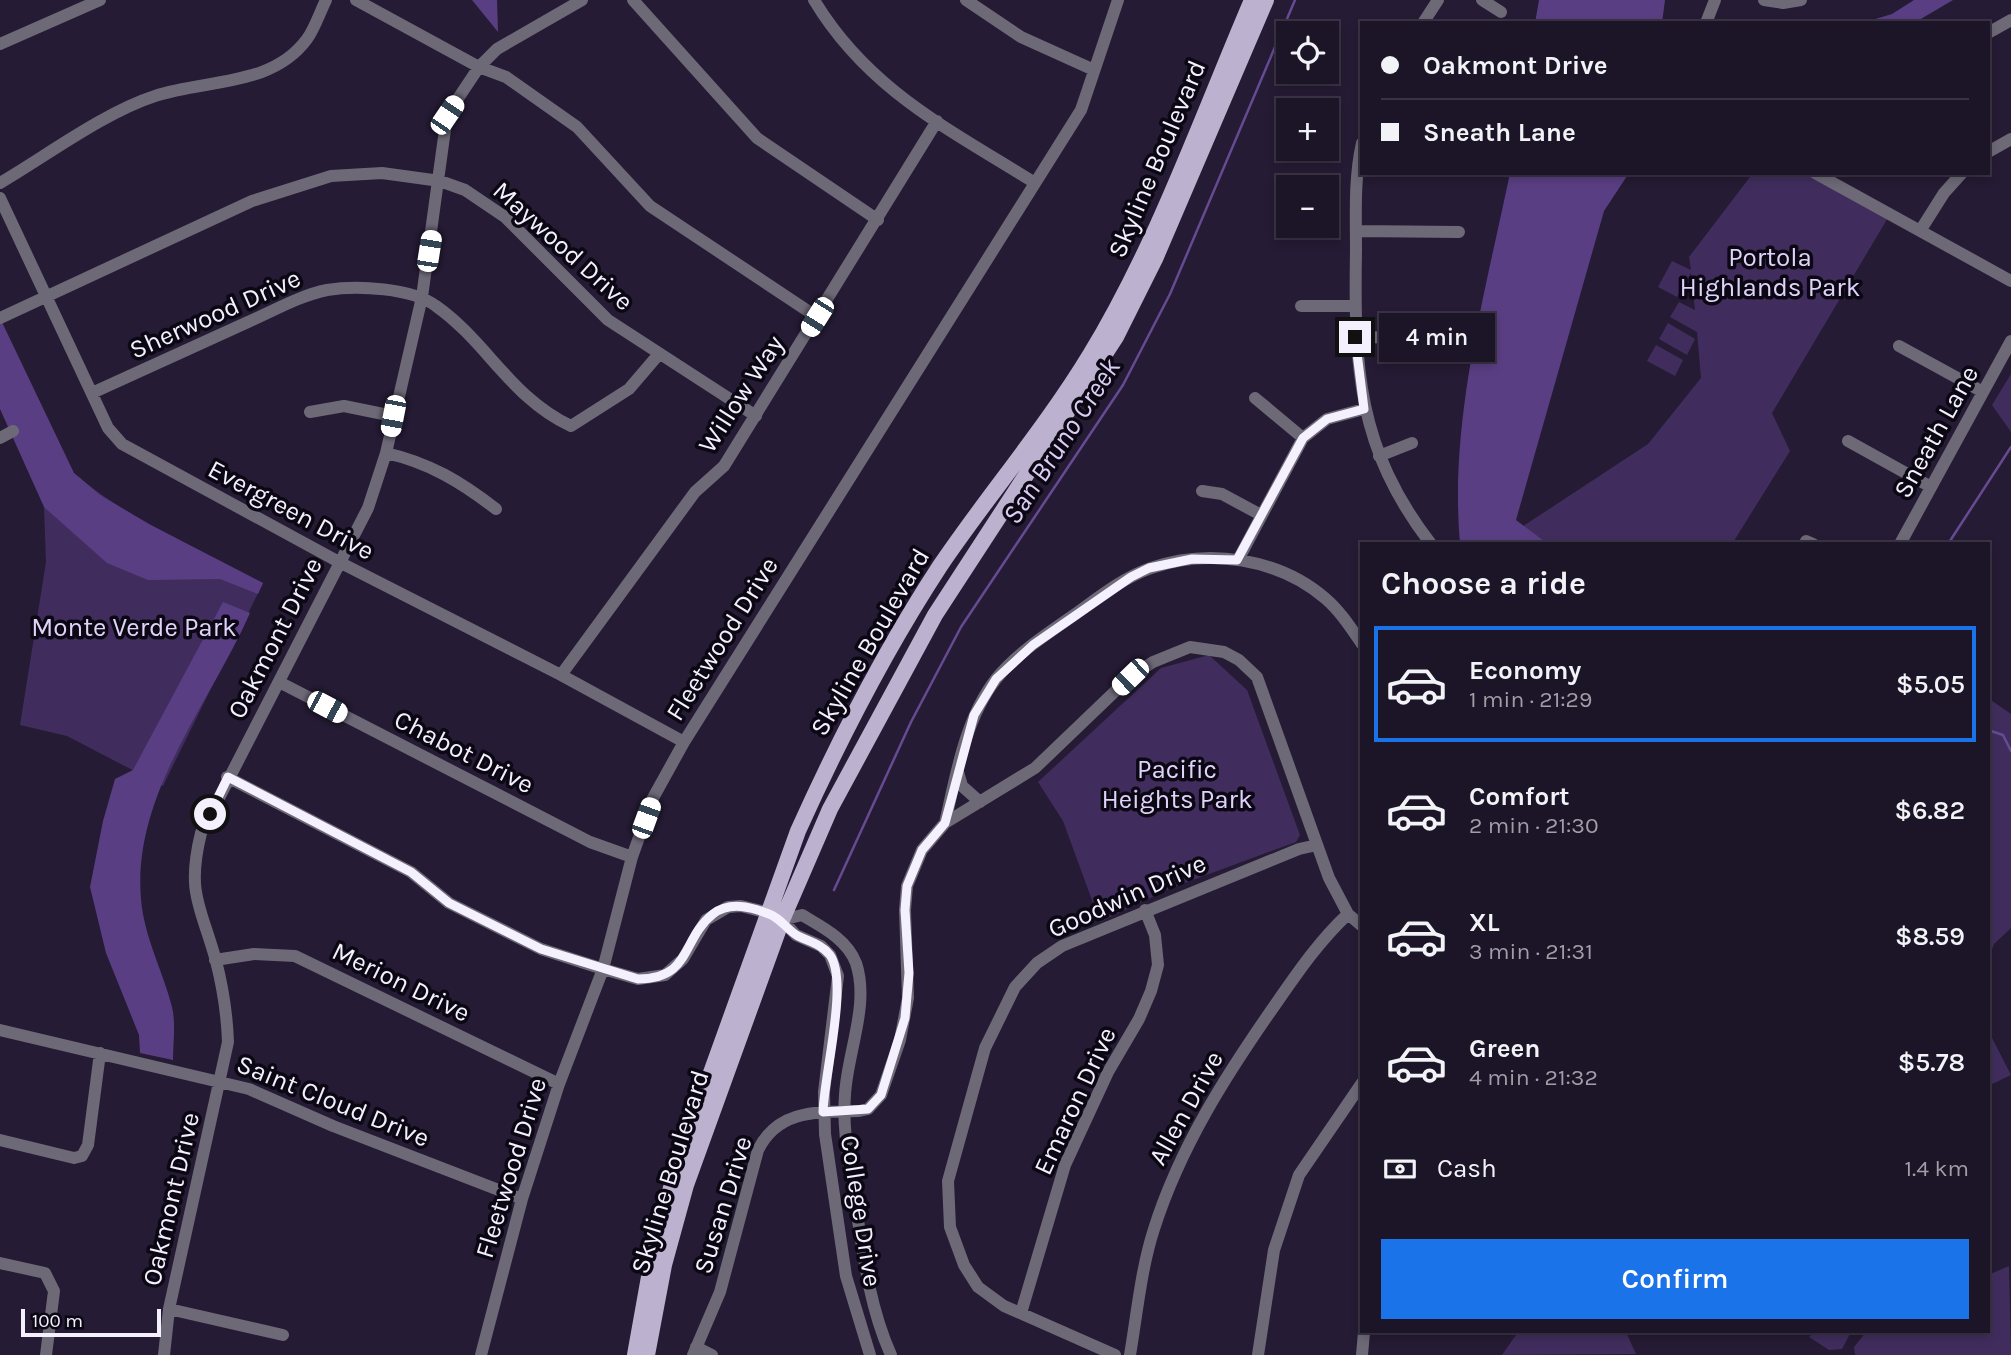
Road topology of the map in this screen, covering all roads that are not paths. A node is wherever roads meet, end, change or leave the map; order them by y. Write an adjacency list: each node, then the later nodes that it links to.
1 (100, 0): 21 (street)
2 (326, 0): 31 (street)
3 (356, 0): 22 (street)
4 (582, 0): 22 (street, Oakmont Drive)
5 (633, 0): 34 (street)
6 (814, 0): 24 (street)
7 (966, 0): 23 (street)
8 (1118, 0): 23 (street, Fleetwood Drive)
9 (1252, 0): 84 (main road, Skyline Boulevard)
10 (1266, 0): 84 (main road, Skyline Boulevard)
11 (1438, 0): 18 (street)
12 (1482, 0): 16 (street)
13 (1715, 0): 19 (street)
14 (1764, 0): 15 (street)
15 (1801, 0)
16 (1501, 12)
17 (2011, 20): 20 (street)
18 (1424, 21)
19 (1707, 21)
20 (1990, 32)
21 (0, 44)
22 (479, 66): 30 (street, Oakmont Drive); 43 (street)
23 (1094, 70): 32 (street, Fleetwood Drive)
24 (937, 121): 32 (street); 34 (street, Willow Way)
25 (2011, 139): 26 (street)
26 (1990, 151)
27 (1360, 172): 35 (street)
28 (1824, 175): 36 (street)
29 (1960, 175): 36 (street)
30 (440, 181): 39 (street, Maywood Drive); 40 (street, Oakmont Drive); 49 (street, Maywood Drive)
31 (0, 183)
32 (1035, 183): 75 (street, Fleetwood Drive)
33 (0, 198): 39 (street, Evergreen Drive)
34 (878, 220): 43 (street, Willow Way)
35 (1356, 231): 37 (street); 42 (street)
36 (1920, 231): 38 (street)
37 (1459, 232)
38 (2011, 281)
39 (49, 296): 44 (street, Maywood Drive); 51 (street, Evergreen Drive)
40 (422, 297): 49 (street, Sherwood Drive); 51 (street, Sherwood Drive); 55 (street, Oakmont Drive)
41 (1301, 306): 42 (street)
42 (1355, 306): 45 (street)
43 (817, 317): 56 (street, Willow Way)
44 (0, 318)
45 (1355, 337): 46 (street); 53 (street)
46 (1433, 338)
47 (2011, 341): 50 (street, Sneath Lane)
48 (1899, 346): 50 (street)
49 (659, 354): 56 (street, Maywood Drive)
50 (1983, 392): 64 (street, Sneath Lane)
51 (92, 393): 71 (street, Evergreen Drive)
52 (1255, 398): 59 (street)
53 (1364, 409): 59 (street); 63 (street)
54 (310, 412): 55 (street)
55 (393, 416): 62 (street, Oakmont Drive)
56 (756, 416): 73 (street, Willow Way)
57 (13, 431): 58 (street)
58 (0, 438)
59 (1303, 438): 67 (street)
60 (1847, 441): 64 (street)
61 (1412, 443): 63 (street)
62 (386, 453): 66 (street); 71 (street, Oakmont Drive)
63 (1379, 456): 68 (street)
64 (1931, 487): 69 (street, Sneath Lane)
65 (1202, 491): 67 (street)
66 (496, 509)
67 (1261, 515): 70 (street)
68 (1430, 542)
69 (1901, 542)
70 (1237, 560): 72 (street); 76 (street)
71 (339, 562): 73 (street, Evergreen Drive); 74 (street, Oakmont Drive)
72 (1360, 642)
73 (561, 675): 75 (street, Evergreen Drive)
74 (279, 682): 77 (street, Oakmont Drive); 81 (street, Chabot Drive)
75 (684, 742): 81 (street, Fleetwood Drive)
76 (958, 772): 78 (street); 79 (street)
77 (228, 777): 86 (street, Oakmont Drive); 87 (street)
78 (980, 802): 79 (street); 80 (street)
79 (945, 823): 93 (street, Susan Drive)
80 (1317, 845): 82 (street, Goodwin Drive); 83 (street)
81 (632, 857): 87 (street, Fleetwood Drive)
82 (1145, 910): 98 (street, Emaron Drive); 98 (street, Goodwin Drive)
83 (1348, 914): 85 (street); 111 (street, Allen Drive)
84 (776, 917): 87 (street); 93 (street, College Drive); 93 (street, College Drive); 105 (main road, Skyline Boulevard); 106 (main road, Skyline Boulevard)
85 (1360, 924)
86 (215, 960): 90 (street, Oakmont Drive); 91 (street, Merion Drive)
87 (603, 969): 91 (street, Fleetwood Drive)
88 (0, 1030): 89 (street, Saint Cloud Drive)
89 (100, 1053): 90 (street, Saint Cloud Drive); 94 (street)
90 (221, 1081): 95 (street, Saint Cloud Drive); 97 (street, Oakmont Drive)
91 (559, 1084): 95 (street, Fleetwood Drive)
92 (1360, 1086): 112 (street)
93 (833, 1112): 101 (street, Susan Drive); 108 (street, College Drive); 109 (street, College Drive)
94 (0, 1140)
95 (522, 1199): 104 (street, Fleetwood Drive)
96 (0, 1263): 102 (street)
97 (169, 1309): 100 (street); 103 (street, Oakmont Drive)
98 (1021, 1313): 110 (street, Goodwin Drive)
99 (1364, 1333): 113 (street)
100 (283, 1335)
101 (695, 1351): 107 (street)
102 (46, 1355)
103 (164, 1355)
104 (481, 1355)
105 (635, 1355)
106 (647, 1355)
107 (712, 1355)
108 (870, 1355)
109 (891, 1355)
110 (1115, 1355)
111 (1130, 1355)
112 (1258, 1355)
113 (1362, 1355)

